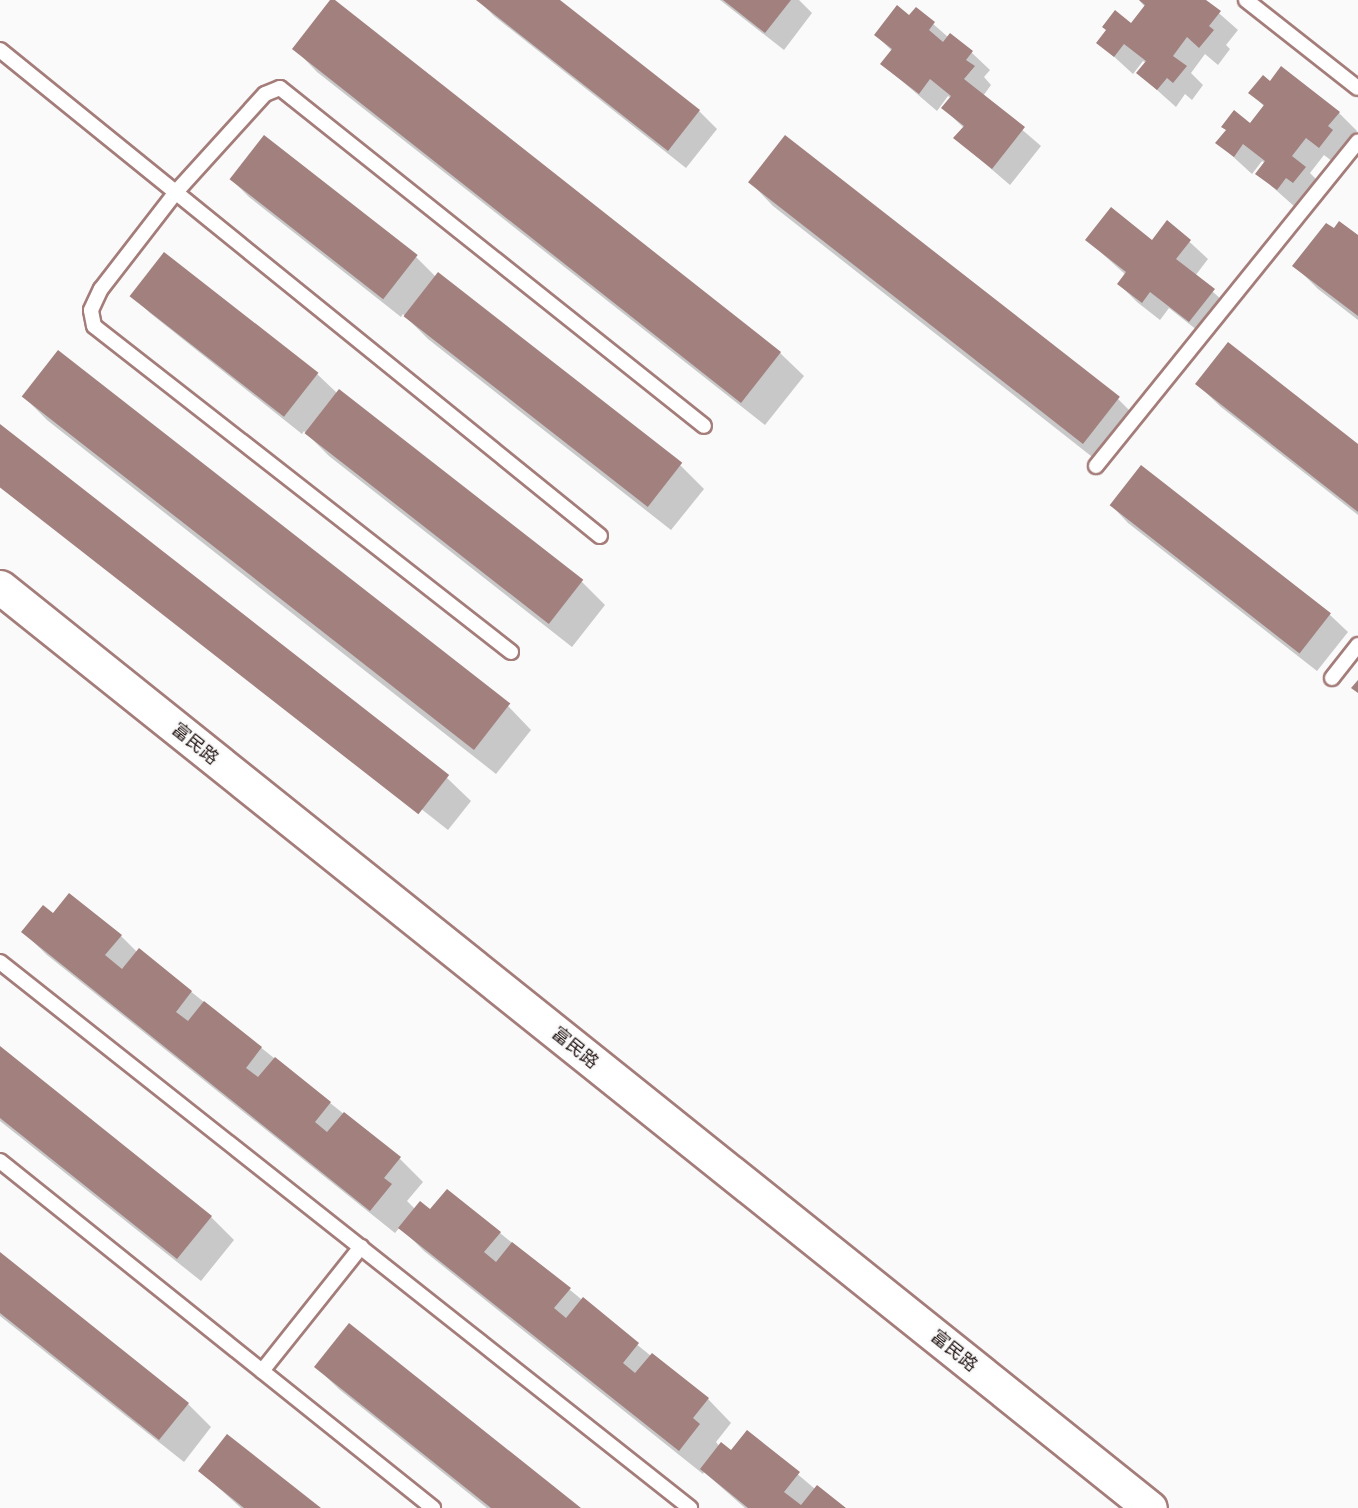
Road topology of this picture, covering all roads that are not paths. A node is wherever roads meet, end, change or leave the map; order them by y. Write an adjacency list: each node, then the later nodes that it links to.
1 (1246, 0): 3 (lane)
2 (0, 50): 5 (lane)
3 (1358, 88)
4 (1358, 141): 7 (lane)
5 (176, 192): 6 (lane); 8 (lane); 11 (lane)
6 (704, 426)
7 (1096, 466)
8 (600, 536)
9 (0, 587): 19 (street, 富民路)
10 (1358, 645): 12 (lane)
11 (511, 652)
12 (1332, 678)
13 (0, 962): 15 (lane)
14 (0, 1161): 16 (lane)
15 (361, 1247): 16 (lane); 18 (lane)
16 (262, 1371): 17 (lane)
17 (433, 1508)
18 (690, 1508)
19 (1150, 1508)

